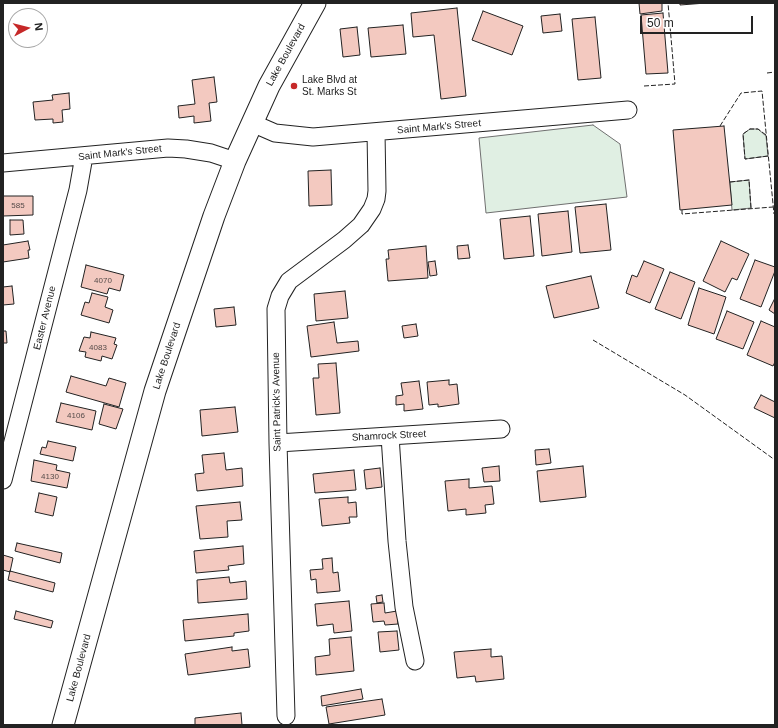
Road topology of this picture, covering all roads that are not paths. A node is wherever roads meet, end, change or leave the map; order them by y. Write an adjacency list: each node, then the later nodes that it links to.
1 (315, 3): 3 (main road, Lake Boulevard)
2 (628, 110): 4 (street, Saint Mark's Street)
3 (252, 123): 4 (street, Saint Mark's Street); 6 (main road, Lake Boulevard)
4 (376, 132): 10 (street, Saint Patrick's Avenue)
5 (84, 156): 6 (street, Saint Mark's Street); 7 (street, Saint Mark's Street); 11 (street, Easter Avenue)
6 (235, 161): 14 (main road, Lake Boulevard)
7 (3, 162)
8 (501, 429): 9 (street, Shamrock Street)
9 (390, 436): 10 (street, Shamrock Street); 12 (street)
10 (278, 443): 13 (street, Saint Patrick's Avenue)
11 (3, 480)
12 (415, 661)
13 (286, 716)
14 (63, 725)

